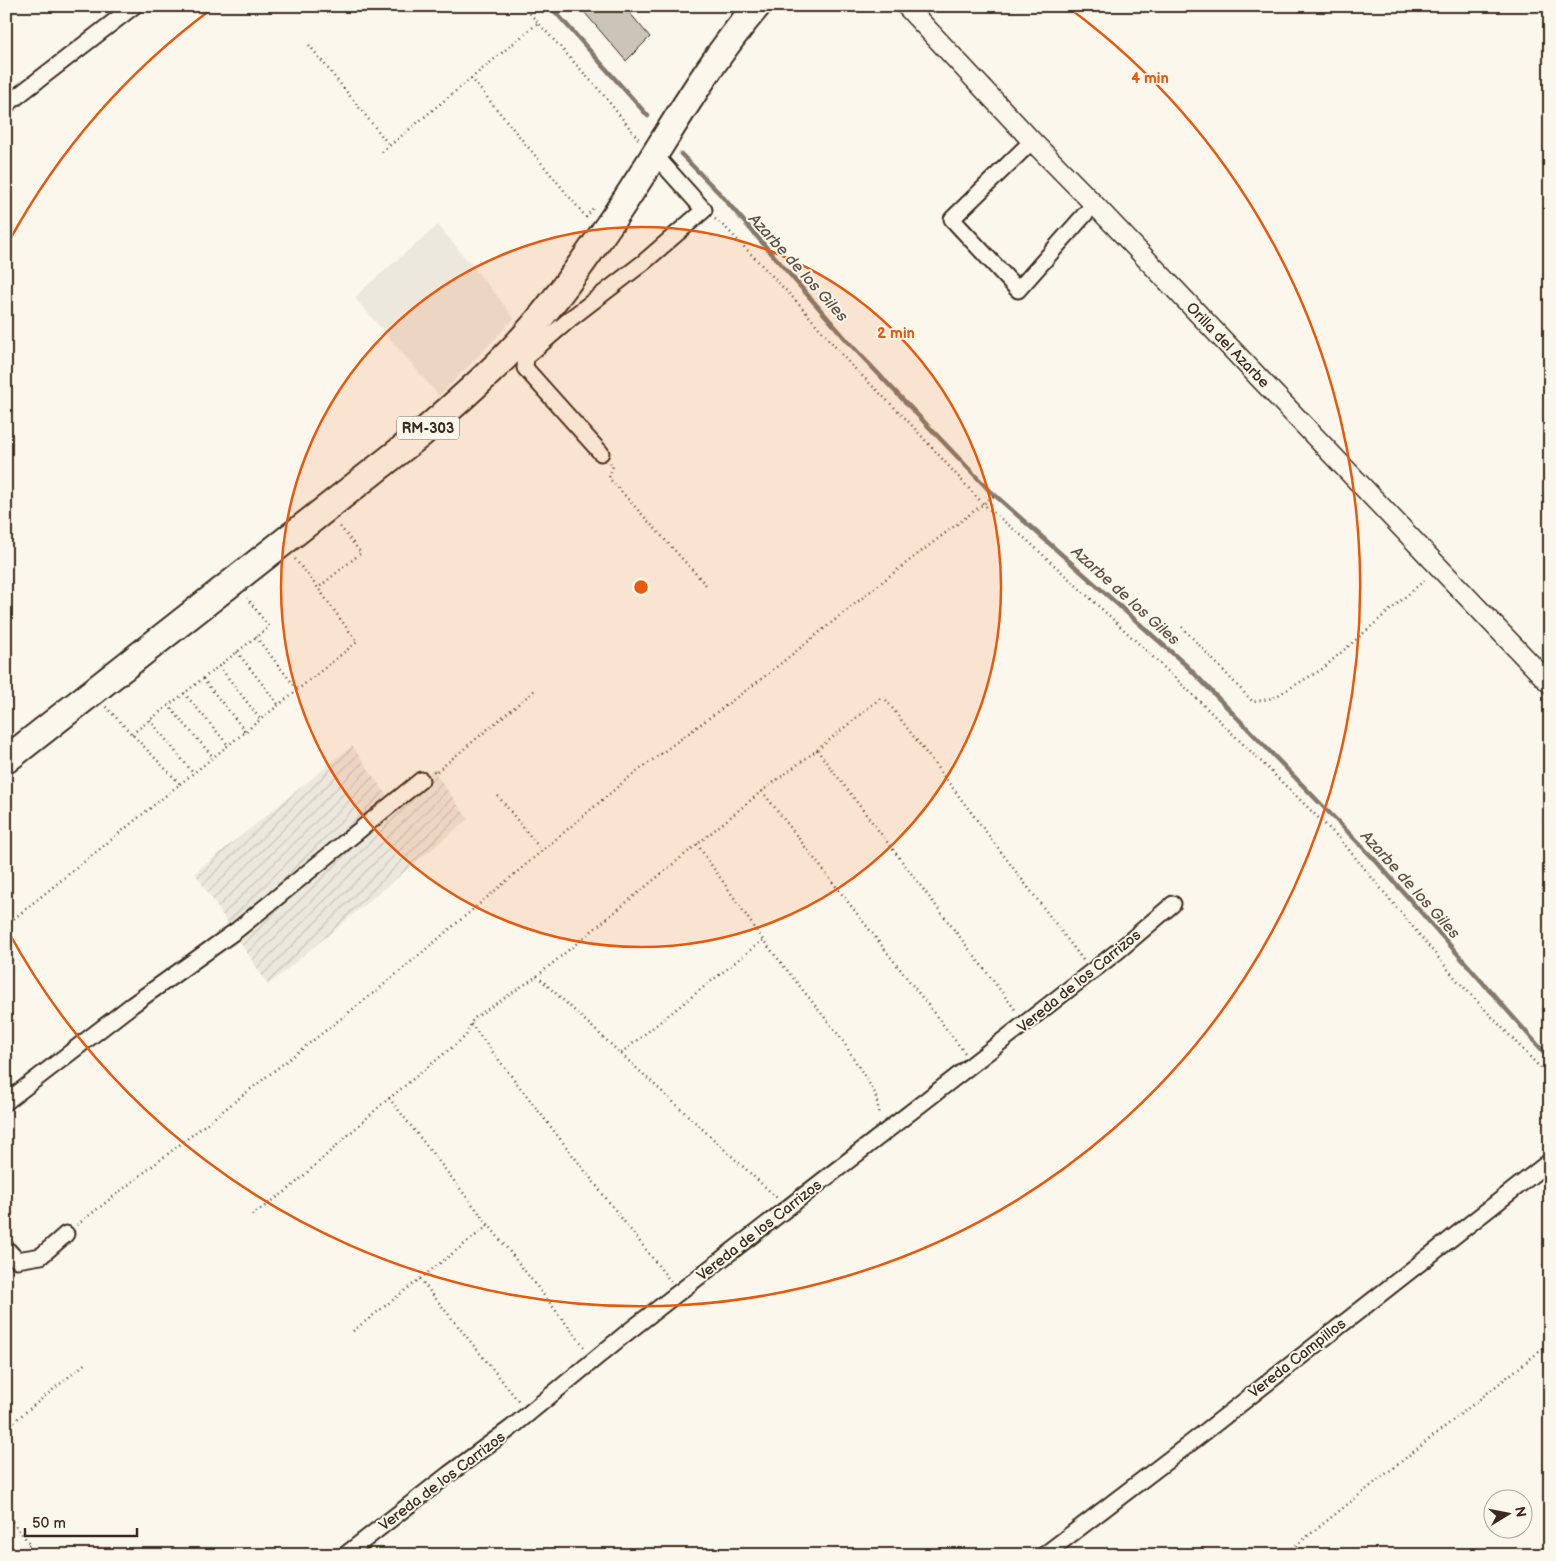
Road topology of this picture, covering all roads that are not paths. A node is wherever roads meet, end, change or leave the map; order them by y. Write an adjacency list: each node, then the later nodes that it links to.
1 (134, 6): 4 (street)
2 (757, 6): 6 (highway, RM-303)
3 (906, 6): 5 (street, Orilla del Azarbe)
4 (6, 104)
5 (1032, 141): 7 (street, Orilla del Azarbe); 7 (street)
6 (654, 154): 8 (street); 10 (highway, RM-303)
7 (1094, 204): 9 (street, Orilla del Azarbe)
8 (601, 453)
9 (1550, 684)
10 (6, 760)
11 (421, 780): 13 (street)
12 (1173, 904): 17 (street, Vereda de los Carrizos)
13 (6, 1102)
14 (1550, 1162): 18 (street, Vereda Campillos)
15 (66, 1234): 16 (street)
16 (6, 1248)
17 (345, 1555)
18 (1044, 1555)

